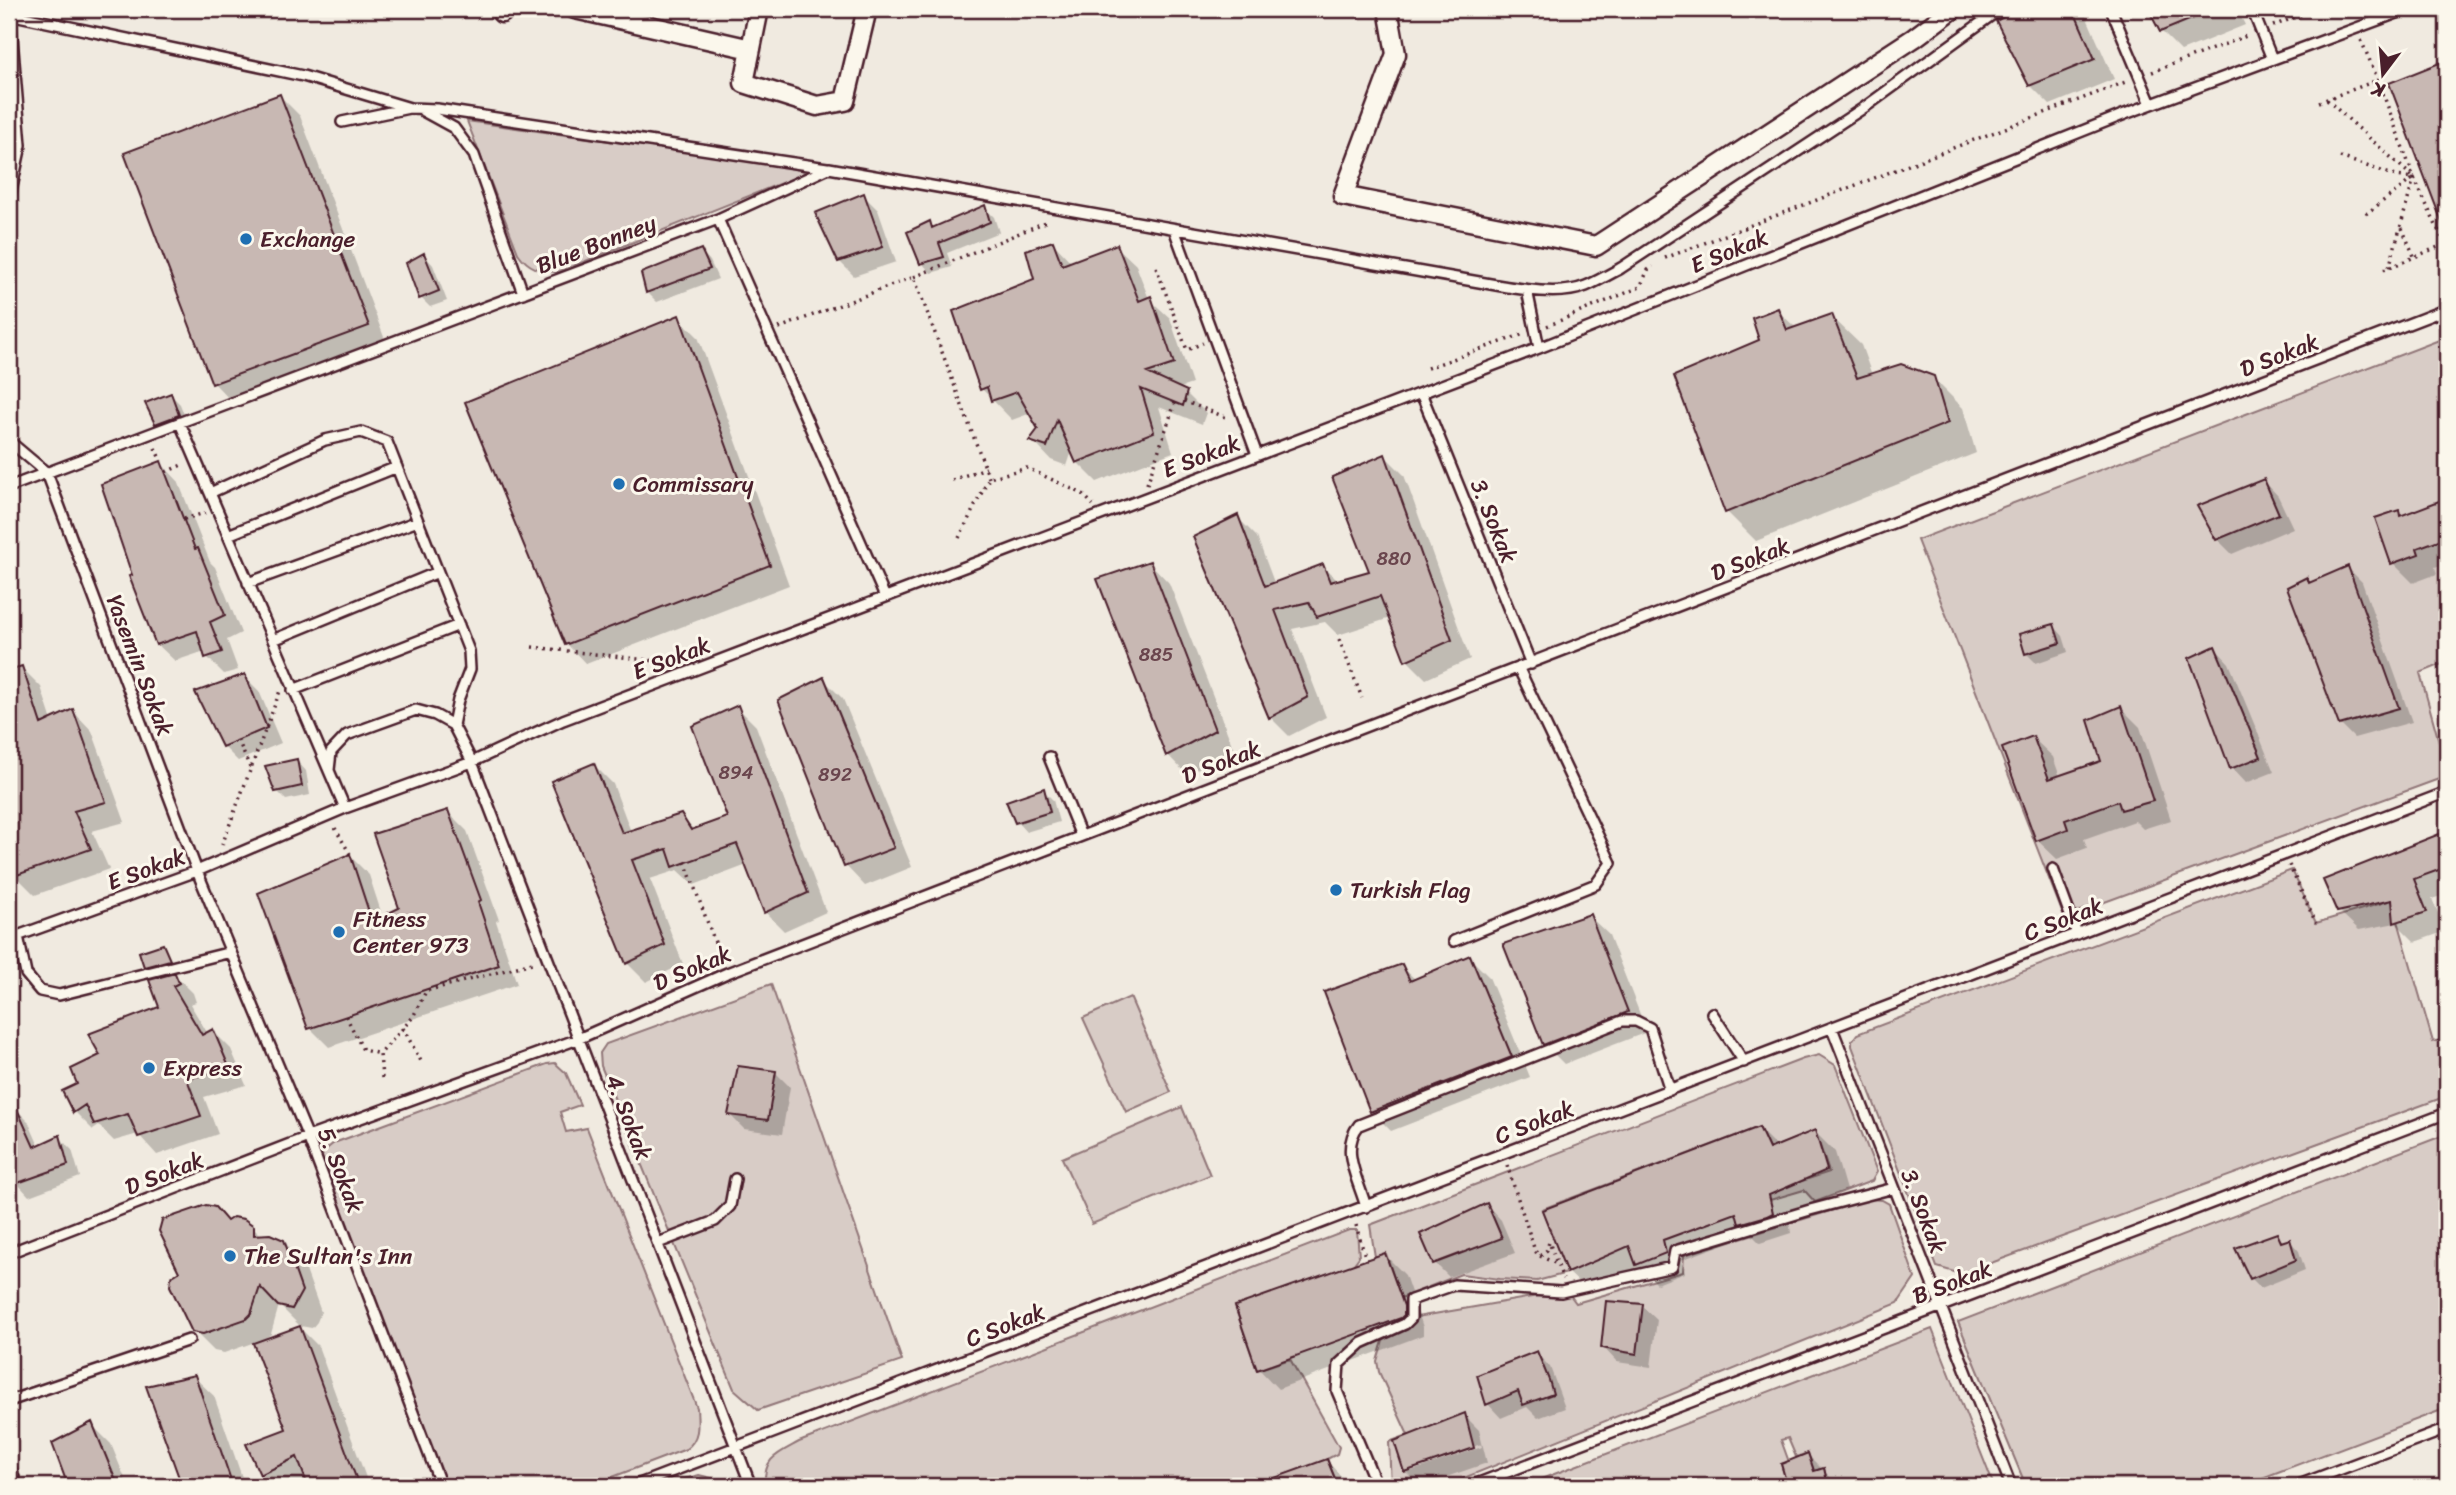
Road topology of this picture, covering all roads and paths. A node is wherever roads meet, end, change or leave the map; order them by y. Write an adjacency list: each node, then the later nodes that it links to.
1 (575, 9): 14 (street)
2 (759, 9): 14 (street)
3 (867, 9): 14 (street)
4 (1388, 9): 5 (street)
5 (1953, 9)
6 (2000, 9): 36 (lane)
7 (2110, 9): 16 (lane)
8 (2252, 9): 13 (lane)
9 (2316, 9): 13 (path)
10 (2408, 9): 12 (lane, E Sokak)
11 (10, 14): 21 (lane); 26 (lane)
12 (2356, 28): 15 (lane, E Sokak); 17 (path)
13 (2260, 30): 15 (lane); 16 (path)
14 (751, 49)
15 (2272, 60): 20 (lane, E Sokak)
16 (2139, 76): 20 (lane); 39 (path)
17 (2378, 79): 18 (path); 25 (path)
18 (2327, 100): 19 (path); 25 (path)
19 (2319, 103)
20 (2151, 104): 42 (lane, E Sokak)
21 (410, 108): 22 (lane); 24 (lane); 37 (lane)
22 (342, 122)
23 (2340, 157): 25 (path)
24 (829, 168): 27 (lane); 29 (lane, Blue Bonney)
25 (2414, 178): 28 (path); 30 (path); 32 (path)
26 (9, 201)
27 (1073, 211): 31 (lane); 35 (path)
28 (2363, 216)
29 (718, 219): 37 (lane, Blue Bonney); 40 (lane)
30 (2401, 226): 33 (path); 33 (path)
31 (1174, 229): 36 (lane); 41 (lane)
32 (2447, 246): 33 (path)
33 (2415, 257)
34 (1156, 267): 41 (path)
35 (914, 277): 40 (path); 53 (path)
36 (1527, 290): 39 (lane)
37 (523, 293): 47 (lane, Blue Bonney)
38 (2447, 309): 74 (lane, D Sokak)
39 (1535, 330): 42 (lane); 43 (path)
40 (768, 332): 69 (lane)
41 (1214, 337): 48 (lane)
42 (1539, 348): 44 (lane, E Sokak)
43 (1427, 368)
44 (1421, 393): 50 (lane, E Sokak); 74 (lane, 3. Sokak)
45 (1184, 401): 48 (path)
46 (1175, 403): 60 (path)
47 (180, 423): 51 (lane); 55 (lane, Blue Bonney)
48 (1246, 425): 50 (lane)
49 (9, 441): 55 (lane)
50 (1257, 455): 60 (lane, E Sokak)
51 (195, 459): 54 (path); 59 (lane)
52 (397, 467): 59 (lane); 64 (lane); 65 (lane)
53 (986, 468): 56 (path); 57 (path)
54 (166, 472)
55 (47, 473): 58 (lane, Blue Bonney); 95 (lane, Yasemin Sokak)
56 (989, 478): 62 (path); 66 (path)
57 (952, 480)
58 (9, 487)
59 (210, 493): 61 (lane)
60 (1142, 499): 62 (lane, E Sokak)
61 (217, 509): 63 (path); 65 (lane)
62 (1101, 514): 69 (lane, E Sokak)
63 (184, 519)
64 (418, 521): 67 (lane); 68 (lane)
65 (228, 535): 68 (lane)
66 (959, 538)
67 (438, 572): 70 (lane); 72 (lane)
68 (248, 583): 72 (lane)
69 (885, 597): 76 (lane, E Sokak)
70 (458, 625): 78 (lane); 80 (lane)
71 (1339, 639): 79 (path)
72 (273, 640): 77 (lane)
73 (532, 647): 76 (path)
74 (1531, 664): 75 (lane, D Sokak)
75 (1519, 668): 89 (lane, D Sokak); 99 (lane)
76 (693, 670): 83 (lane, E Sokak)
77 (286, 673): 78 (lane); 84 (path)
78 (293, 690): 85 (lane)
79 (1362, 698)
80 (453, 726): 83 (lane, 4. Sokak); 85 (lane)
81 (238, 740): 84 (path)
82 (1049, 757): 89 (lane)
83 (472, 762): 87 (lane, E Sokak); 101 (lane, 4. Sokak)
84 (251, 770): 93 (path)
85 (329, 772): 87 (lane)
86 (2447, 792): 90 (lane, C Sokak)
87 (345, 808): 88 (lane, E Sokak)
88 (328, 815): 91 (path); 93 (lane, E Sokak)
89 (1081, 836): 102 (lane, D Sokak)
90 (2290, 852): 96 (path); 97 (lane, C Sokak)
91 (350, 853)
92 (685, 862): 102 (path)
93 (215, 863): 95 (lane, E Sokak)
94 (2053, 869): 97 (lane)
95 (197, 871): 98 (lane, E Sokak); 100 (lane, 5. Sokak)
96 (2316, 923)
97 (2077, 934): 106 (lane, C Sokak)
98 (13, 938): 100 (lane)
99 (1454, 941)
100 (231, 952): 114 (lane, 5. Sokak)
101 (548, 958): 105 (path); 107 (lane, 4. Sokak)
102 (727, 973): 107 (lane, D Sokak)
103 (1712, 1013): 109 (lane)
104 (346, 1016): 108 (path)
105 (403, 1028): 108 (path); 110 (path)
106 (1832, 1028): 109 (lane, C Sokak); 117 (lane, 3. Sokak)
107 (578, 1039): 114 (lane, D Sokak); 120 (lane, 4. Sokak)
108 (380, 1055): 111 (path)
109 (1744, 1062): 112 (lane, C Sokak)
110 (422, 1063)
111 (382, 1078)
112 (1670, 1090): 115 (lane, C Sokak); 118 (lane)
113 (2447, 1113): 126 (lane, B Sokak)
114 (308, 1137): 121 (lane, D Sokak); 133 (lane, 5. Sokak)
115 (1504, 1154): 118 (lane, C Sokak); 122 (path)
116 (735, 1179): 120 (lane)
117 (1894, 1188): 125 (lane); 126 (lane, 3. Sokak)
118 (1366, 1207): 119 (lane, C Sokak)
119 (1352, 1212): 123 (path); 130 (lane, C Sokak)
120 (658, 1243): 130 (lane, 4. Sokak)
121 (9, 1253)
122 (1540, 1256): 124 (path); 124 (path)
123 (1366, 1260)
124 (1558, 1264): 125 (path)
125 (1567, 1291): 136 (lane)
126 (1941, 1307): 137 (lane, B Sokak); 138 (lane, 3. Sokak)
127 (189, 1340): 128 (lane)
128 (9, 1401)
129 (2447, 1429): 139 (lane)
130 (737, 1448): 134 (lane, C Sokak); 135 (lane, 4. Sokak)
131 (9, 1464): 132 (lane)
132 (17, 1486)
133 (441, 1486)
134 (634, 1486)
135 (751, 1486)
136 (1377, 1486)
137 (1471, 1486)
138 (2011, 1486)
139 (2296, 1486)

